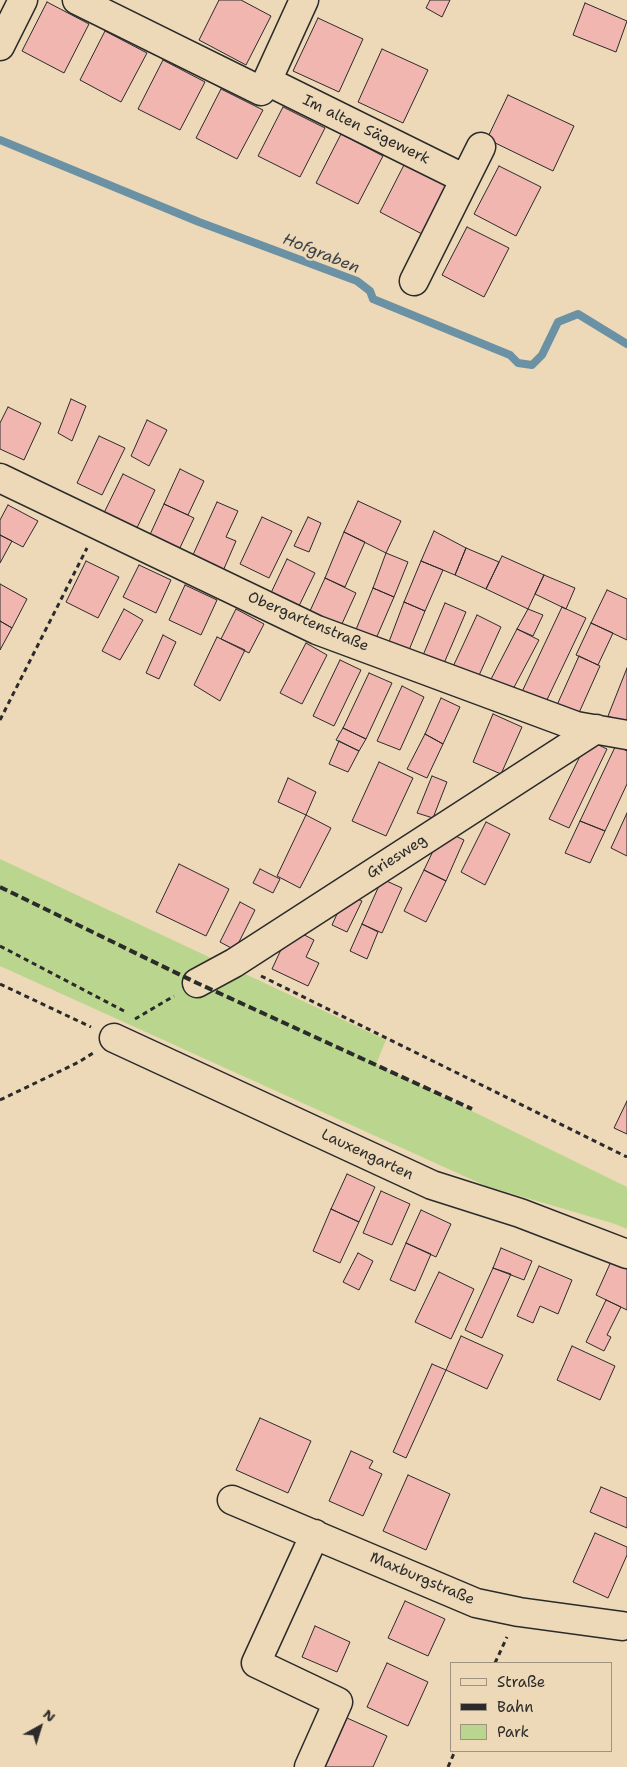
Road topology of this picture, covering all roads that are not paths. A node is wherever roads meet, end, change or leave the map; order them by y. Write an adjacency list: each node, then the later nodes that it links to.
1 (22, 0): 4 (street)
2 (77, 0): 5 (street)
3 (304, 0): 5 (street)
4 (0, 46)
5 (267, 81): 7 (street, Im alten Sägewerk)
6 (481, 147): 7 (street)
7 (466, 179): 8 (street)
8 (414, 281)
9 (0, 478): 10 (street, Obergartenstraße)
10 (596, 729): 11 (street, Obergartenstraße); 12 (street, Griesweg)
11 (627, 735)
12 (197, 983)
13 (114, 1038): 14 (street, Lauxengarten)
14 (627, 1254)
15 (232, 1500): 16 (street, Maxburgstraße)
16 (315, 1534): 17 (street, Maxburgstraße); 18 (street)
17 (625, 1626)
18 (309, 1767)

